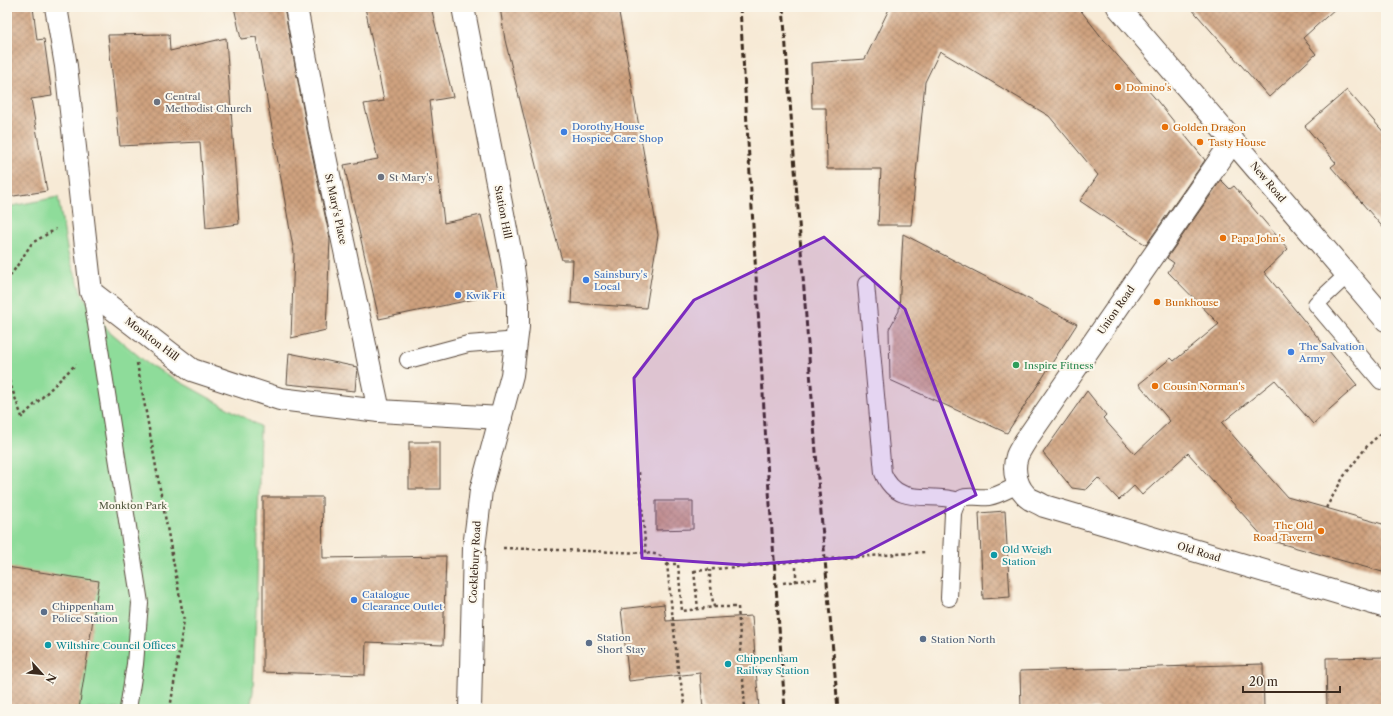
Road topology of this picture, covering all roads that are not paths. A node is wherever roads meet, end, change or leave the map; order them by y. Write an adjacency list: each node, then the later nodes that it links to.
1 (56, 7): 8 (street)
2 (296, 7): 13 (street, St Mary's Place)
3 (463, 7): 10 (street, Station Hill)
4 (1118, 7): 5 (street, New Road)
5 (1234, 141): 6 (street, New Road); 15 (street, Union Road)
6 (1347, 275): 9 (street, New Road); 12 (lane)
7 (866, 284): 16 (lane)
8 (91, 292): 13 (street, Monkton Hill); 19 (lane)
9 (1386, 320)
10 (517, 340): 11 (lane); 14 (street, Station Hill)
11 (408, 360)
12 (1386, 376)
13 (379, 411): 14 (street, Monkton Hill)
14 (501, 418): 20 (street, Cocklebury Road)
15 (1018, 485): 16 (lane); 18 (street, Old Road)
16 (958, 501): 17 (lane)
17 (949, 598)
18 (1386, 607)
19 (128, 709)
20 (470, 709)

